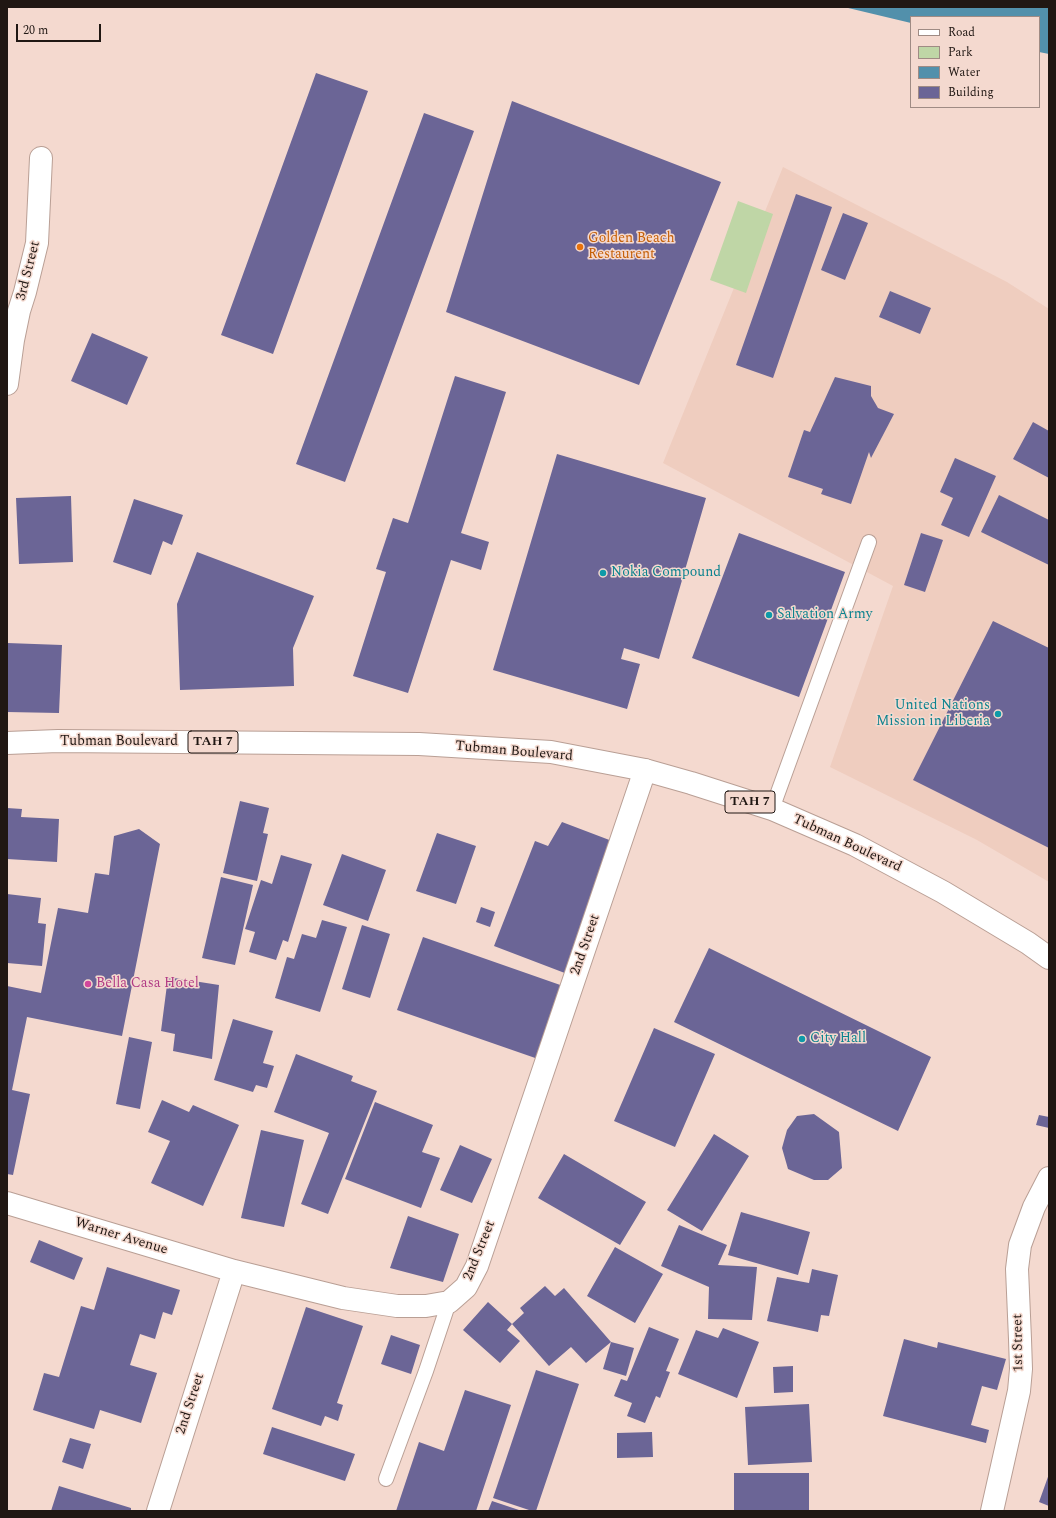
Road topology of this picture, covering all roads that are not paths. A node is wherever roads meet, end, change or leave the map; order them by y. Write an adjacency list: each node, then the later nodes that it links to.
1 (41, 158): 2 (main road, 3rd Street)
2 (7, 384)
3 (869, 542): 6 (lane)
4 (7, 743): 5 (main road, Tubman Boulevard / TAH 7)
5 (645, 770): 6 (main road, Tubman Boulevard / TAH 7); 11 (main road, 2nd Street)
6 (772, 809): 7 (main road, Tubman Boulevard / TAH 7)
7 (1049, 958)
8 (1049, 1178): 14 (main road, 1st Street)
9 (7, 1203): 10 (main road, Warner Avenue)
10 (234, 1271): 11 (main road); 13 (main road, 2nd Street)
11 (449, 1302): 12 (lane)
12 (386, 1479)
13 (158, 1511)
14 (992, 1511)

